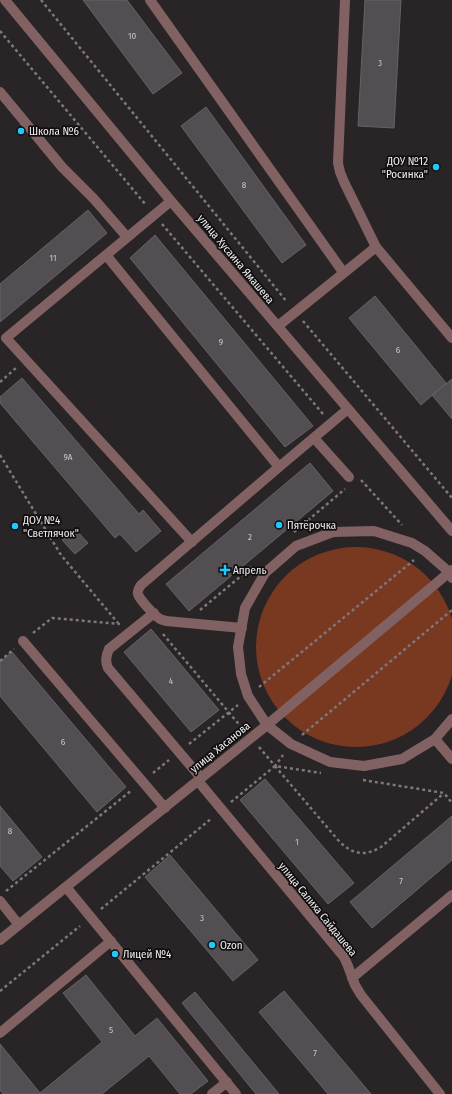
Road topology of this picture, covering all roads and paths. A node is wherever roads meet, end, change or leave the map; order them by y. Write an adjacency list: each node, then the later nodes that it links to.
1 (5, 0): 7 (street, улица Хусаина Ямашева)
2 (41, 0): 13 (path)
3 (150, 0): 12 (street)
4 (345, 0): 10 (street)
5 (0, 31): 8 (path)
6 (0, 92): 9 (street)
7 (171, 201): 8 (street); 14 (street, улица Хусаина Ямашева)
8 (155, 215): 9 (street); 20 (path)
9 (127, 237): 11 (street)
10 (376, 246): 12 (street); 15 (street)
11 (106, 255): 16 (street); 23 (street)
12 (343, 272): 13 (street)
13 (295, 312): 14 (street); 25 (path)
14 (278, 326): 19 (street, улица Хусаина Ямашева)
15 (452, 338)
16 (3, 341): 17 (street)
17 (26, 360): 18 (path); 29 (street)
18 (0, 382)
19 (348, 409): 20 (street); 27 (street, улица Хусаина Ямашева)
20 (331, 424): 21 (street)
21 (314, 438): 23 (street); 24 (street)
22 (0, 455): 35 (path)
23 (279, 467): 29 (street)
24 (352, 481): 26 (path); 28 (path)
25 (452, 498)
26 (404, 528)
27 (452, 531)
28 (293, 533)
29 (192, 542): 34 (street)
30 (425, 551): 32 (street); 38 (street); 42 (path)
31 (257, 563): 36 (path)
32 (451, 573): 45 (street, улица Хасанова)
33 (452, 610): 48 (path)
34 (154, 613): 36 (street); 37 (street)
35 (119, 624): 37 (path); 40 (path)
36 (184, 624): 38 (street)
37 (139, 625): 49 (street, улица Салиха Сайдашева)
38 (242, 628): 42 (street)
39 (162, 633): 43 (path)
40 (24, 641): 41 (path); 55 (street)
41 (0, 660)
42 (248, 696): 43 (path); 45 (street)
43 (228, 712): 46 (path); 49 (path)
44 (452, 719): 47 (street)
45 (267, 725): 46 (street, улица Хасанова); 48 (street)
46 (250, 738): 51 (path); 53 (street, улица Хасанова)
47 (435, 739): 48 (street); 50 (street)
48 (291, 744): 51 (path)
49 (179, 752): 53 (street, улица Салиха Сайдашева); 55 (path)
50 (452, 759)
51 (275, 766): 52 (path); 56 (path); 59 (path)
52 (321, 774)
53 (200, 779): 58 (street, улица Хасанова); 59 (street, улица Салиха Сайдашева)
54 (359, 780): 56 (path)
55 (142, 781): 58 (street); 61 (path)
56 (444, 794): 57 (path)
57 (452, 804)
58 (165, 808): 60 (street, улица Хасанова)
59 (222, 810): 64 (path); 68 (street, улица Салиха Сайдашева)
60 (66, 887): 64 (street); 65 (street, улица Хасанова)
61 (6, 891)
62 (452, 895): 68 (street)
63 (0, 901): 65 (street)
64 (91, 916): 67 (street); 69 (path)
65 (19, 925): 66 (street, улица Хасанова)
66 (0, 940)
67 (111, 941): 70 (street); 71 (street)
68 (352, 978): 74 (street, улица Салиха Сайдашева)
69 (0, 991)
70 (0, 1033)
71 (227, 1082): 72 (street); 73 (street)
72 (212, 1094)
73 (236, 1094)
74 (440, 1094)

